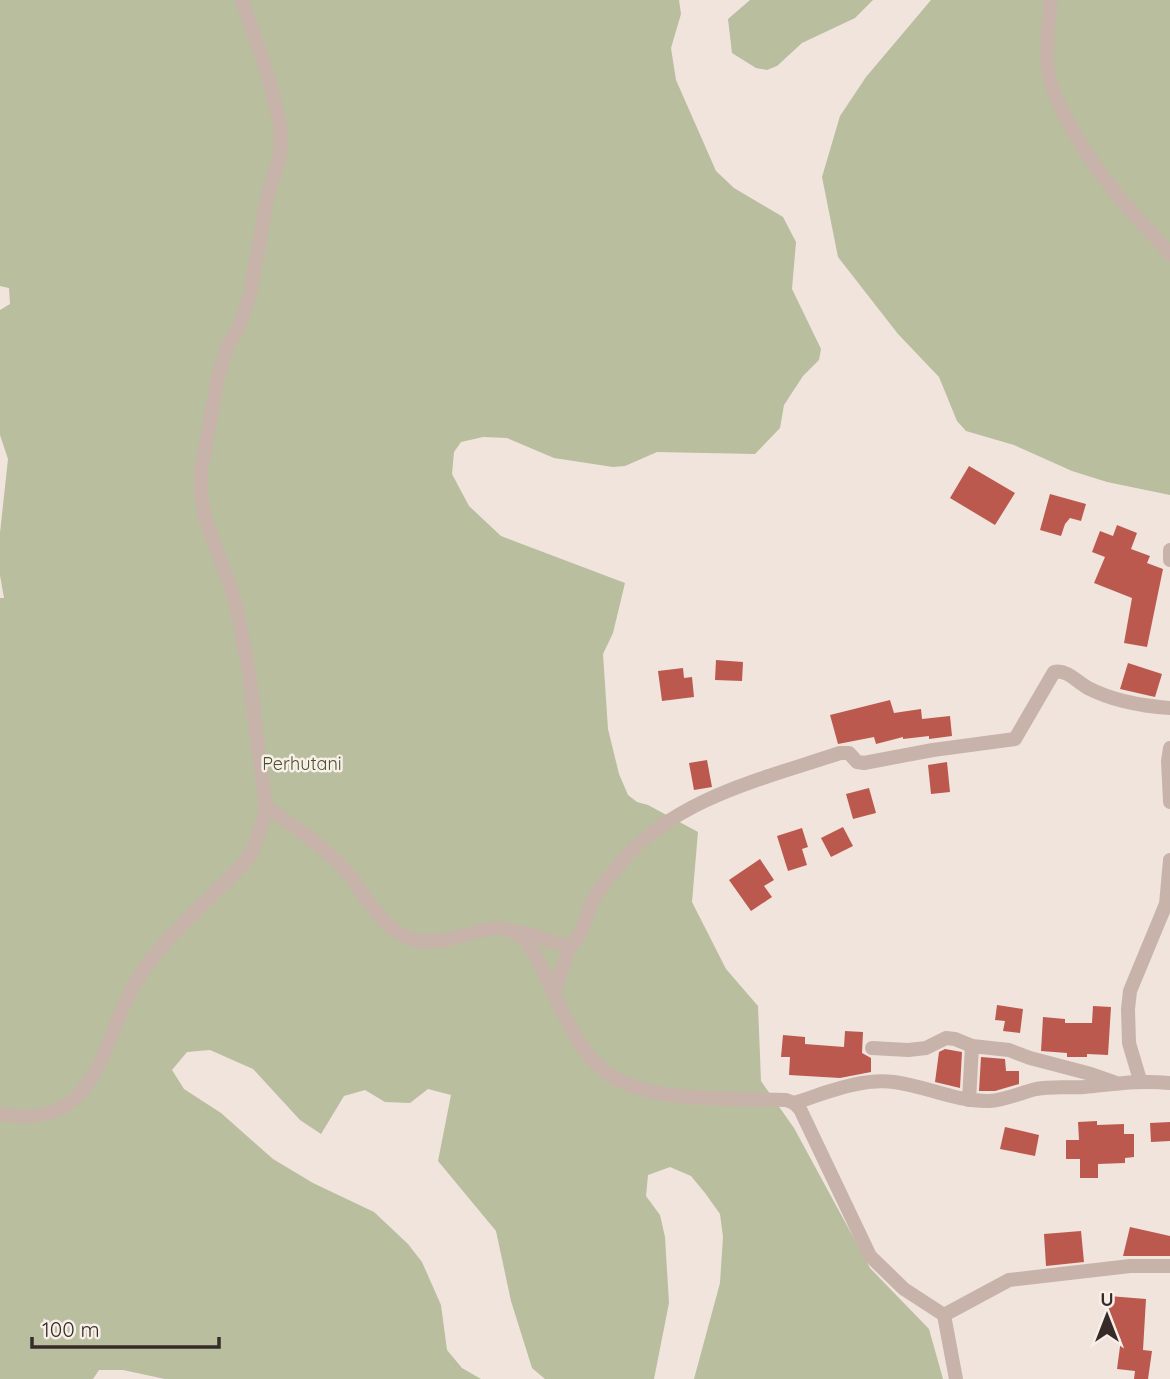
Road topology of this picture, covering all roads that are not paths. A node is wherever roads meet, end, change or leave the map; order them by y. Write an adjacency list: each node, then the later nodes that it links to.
1 (242, 0): 9 (street)
2 (1051, 0): 3 (street)
3 (1170, 254)
4 (1170, 552): 5 (street)
5 (1170, 560)
6 (1170, 708): 12 (street)
7 (1170, 748): 8 (street)
8 (1170, 802)
9 (266, 807): 11 (street); 21 (street)
10 (1170, 860): 16 (street)
11 (514, 932): 12 (street); 13 (street)
12 (569, 945): 13 (street)
13 (554, 993): 20 (street)
14 (972, 1045): 15 (street); 17 (street); 19 (street)
15 (872, 1048)
16 (1139, 1080): 17 (street); 18 (street)
17 (1115, 1083): 19 (street)
18 (1170, 1083)
19 (969, 1100): 20 (street)
20 (794, 1103): 23 (street)
21 (0, 1114)
22 (1170, 1266): 23 (street)
23 (944, 1315): 24 (street)
24 (956, 1379)

